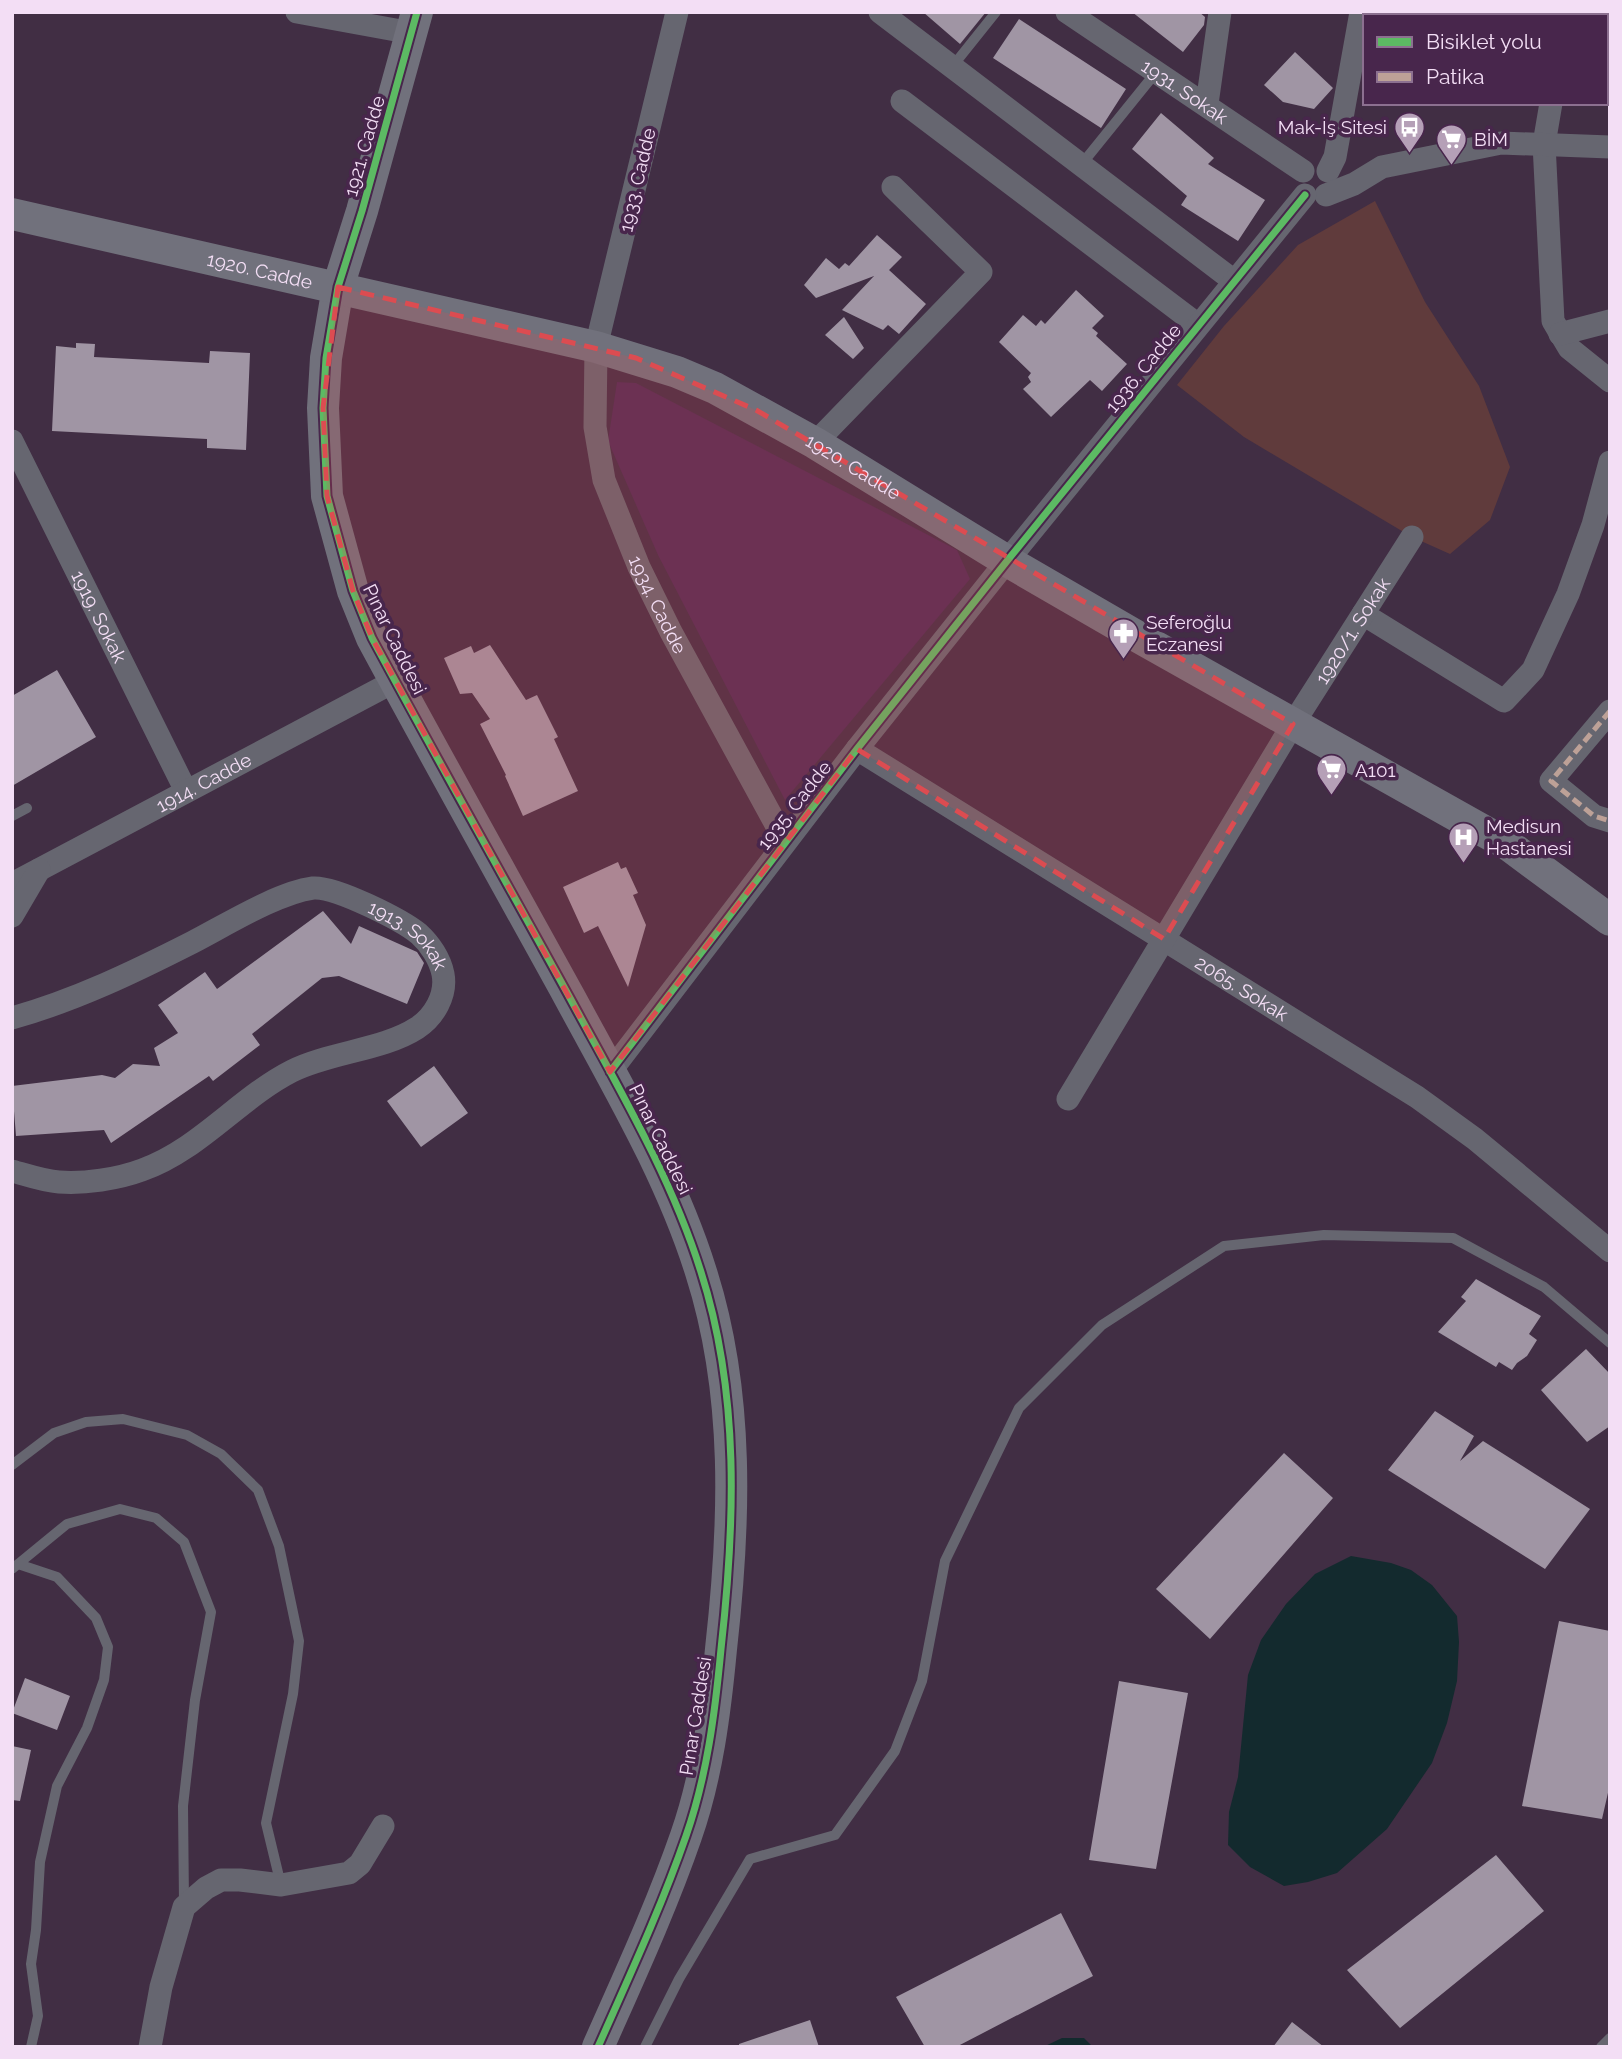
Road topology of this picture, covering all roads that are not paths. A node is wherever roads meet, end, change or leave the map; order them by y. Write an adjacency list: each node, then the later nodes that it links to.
1 (297, 12): 8 (street)
2 (677, 12): 27 (street, 1933. Cadde)
3 (880, 12): 9 (street)
4 (996, 12): 9 (lane)
5 (1067, 12): 10 (street, 1931. Sokak)
6 (1220, 12): 12 (street)
7 (1360, 12): 18 (street)
8 (414, 23): 23 (street, 1921. Cadde)
9 (952, 67): 16 (street)
10 (1157, 71): 12 (street, 1931. Sokak); 16 (lane)
11 (902, 101): 25 (street)
12 (1207, 104): 17 (street, 1931. Sokak)
13 (1551, 105): 14 (street)
14 (1544, 144): 15 (street, 1936. Cadde); 20 (street, 1936. Cadde); 26 (street)
15 (1610, 147)
16 (1082, 165): 22 (street)
17 (1303, 171): 18 (street); 20 (street)
18 (1328, 171): 20 (street)
19 (893, 187): 30 (street)
20 (1316, 195): 22 (street, 1936. Cadde)
21 (12, 214): 23 (street, 1920. Cadde)
22 (1234, 281): 25 (street, 1936. Cadde)
23 (338, 287): 27 (street, 1920. Cadde); 35 (street, Pınar Caddesi)
24 (1610, 321): 26 (street)
25 (1198, 325): 33 (street, 1936. Cadde)
26 (1560, 334): 28 (street)
27 (596, 347): 30 (street, 1920. Cadde); 43 (street, 1934. Cadde)
28 (1610, 381)
29 (12, 442): 39 (street, 1919. Sokak)
30 (815, 443): 33 (street, 1920. Cadde)
31 (1610, 462): 34 (street)
32 (1412, 537): 34 (street, 1920/1. Sokak)
33 (1007, 561): 37 (street, 1920. Cadde); 38 (street, 1935. Cadde)
34 (1363, 614): 37 (street, 1920/1. Sokak)
35 (395, 681): 39 (street, 1914. Cadde); 50 (street, Pınar Caddesi)
36 (1610, 711): 42 (street)
37 (1293, 724): 47 (street, 1920. Cadde); 48 (street, 1920/1. Sokak)
38 (857, 749): 43 (street, 1935. Cadde); 48 (street, 2065. Sokak)
39 (186, 791): 44 (street, 1914. Cadde)
40 (27, 808): 41 (lane)
41 (12, 816)
42 (1610, 821)
43 (785, 841): 50 (street, 1935. Cadde)
44 (39, 870): 45 (street, 1914. Cadde); 46 (street)
45 (12, 884)
46 (12, 916)
47 (1610, 920)
48 (1164, 939): 51 (street, 1920/1. Sokak); 53 (street, 2065. Sokak)
49 (12, 1018): 52 (street, 1913. Sokak)
50 (610, 1072): 63 (street, Pınar Caddesi)
51 (1069, 1099)
52 (12, 1171)
53 (1610, 1251)
54 (1610, 1343): 64 (lane)
55 (12, 1465): 58 (lane)
56 (15, 1567): 59 (lane); 61 (lane)
57 (383, 1826): 58 (street)
58 (281, 1885): 59 (street)
59 (184, 1907): 62 (street)
60 (1610, 2038): 65 (lane)
61 (31, 2047)
62 (150, 2047)
63 (598, 2047)
64 (645, 2047)
65 (1601, 2047)

